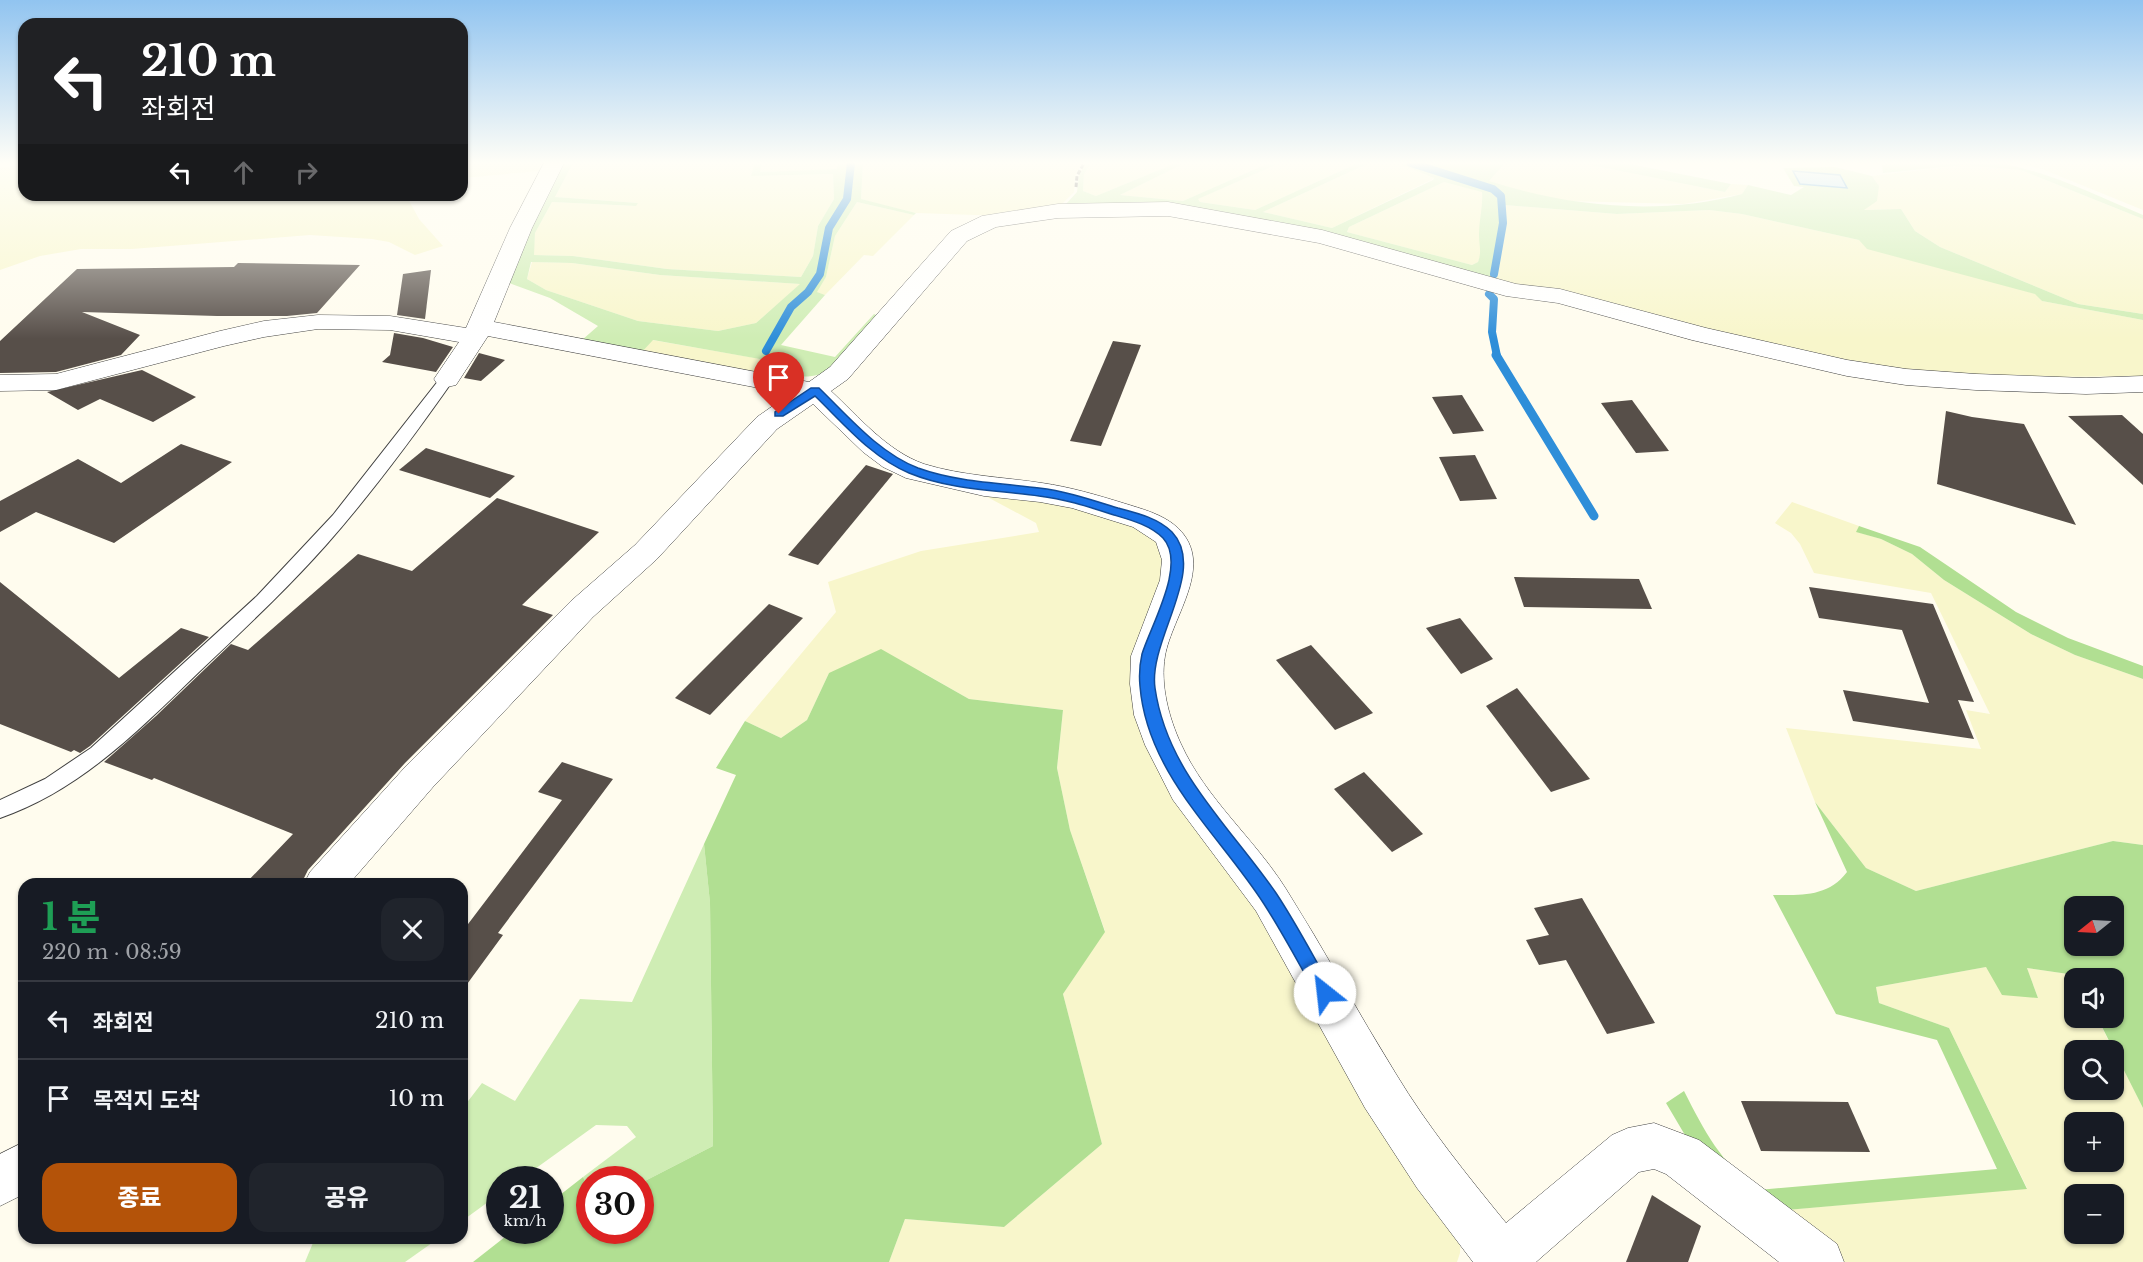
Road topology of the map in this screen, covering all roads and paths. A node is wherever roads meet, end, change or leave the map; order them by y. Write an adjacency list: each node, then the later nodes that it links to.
1 (524, 222): 4 (street)
2 (988, 222): 8 (street)
3 (1244, 222): 7 (street)
4 (477, 332): 5 (street); 6 (street); 8 (street)
5 (447, 379): 9 (lane)
6 (0, 383)
7 (2143, 384)
8 (815, 391): 10 (street); 13 (street)
9 (0, 809)
10 (329, 878)
11 (18, 1169): 12 (street)
12 (0, 1182)
13 (1500, 1260): 14 (street)
14 (1819, 1262)

